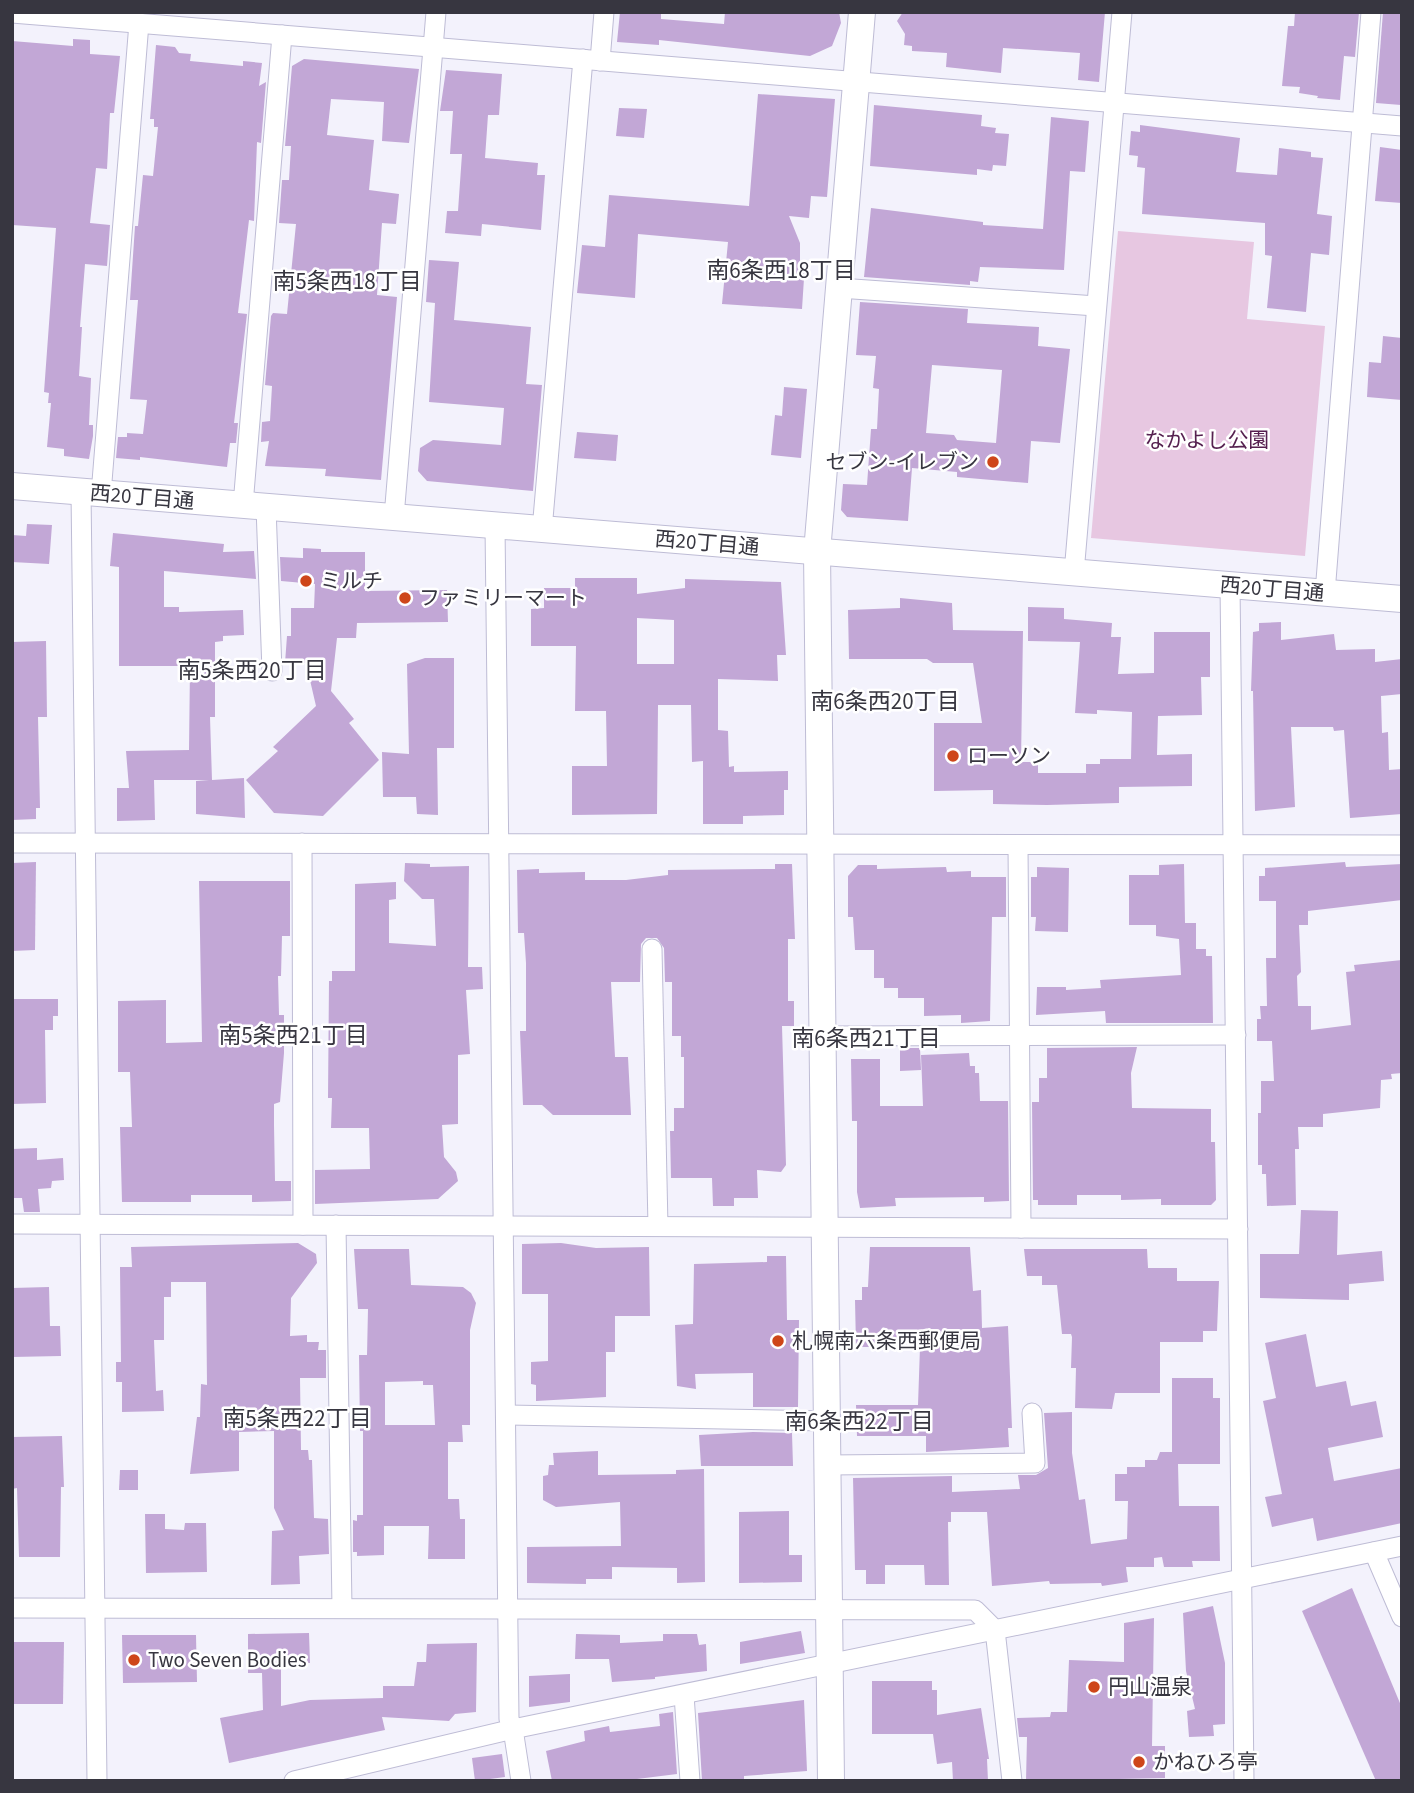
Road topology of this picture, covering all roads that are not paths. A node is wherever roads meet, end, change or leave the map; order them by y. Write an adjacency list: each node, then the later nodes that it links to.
1 (436, 12): 9 (street)
2 (604, 12): 10 (street)
3 (862, 12): 11 (street)
4 (1122, 12): 12 (street)
5 (1371, 12): 13 (street)
6 (12, 13): 7 (street)
7 (139, 23): 8 (street); 18 (street)
8 (282, 35): 9 (street); 19 (street)
9 (433, 47): 10 (street); 20 (street)
10 (591, 60): 11 (street); 22 (street)
11 (856, 81): 12 (street); 15 (street)
12 (1113, 102): 13 (street); 16 (street)
13 (1362, 122): 14 (street); 26 (street)
14 (1402, 126)
15 (839, 288): 16 (street); 23 (street)
16 (1096, 306): 24 (street)
17 (12, 486): 18 (street, 西20丁目通)
18 (91, 493): 19 (street, 西20丁目通); 30 (street)
19 (254, 506): 20 (street, 西20丁目通); 28 (street)
20 (394, 517): 21 (street, 西20丁目通)
21 (495, 526): 22 (street, 西20丁目通); 32 (street)
22 (542, 530): 23 (street, 西20丁目通)
23 (817, 552): 24 (street, 西20丁目通); 33 (street)
24 (1074, 573): 25 (street, 西20丁目通)
25 (1230, 585): 26 (street, 西20丁目通); 35 (street)
26 (1325, 593): 27 (street, 西20丁目通)
27 (1402, 600)
28 (272, 671)
29 (12, 843): 30 (street)
30 (85, 843): 31 (street); 42 (street)
31 (302, 843): 32 (street); 43 (street)
32 (499, 843): 33 (street); 45 (street)
33 (820, 844): 34 (street); 39 (street)
34 (1018, 845): 35 (street); 40 (street)
35 (1234, 845): 36 (street); 38 (street)
36 (1402, 845)
37 (652, 948): 46 (street)
38 (1236, 1035): 40 (street); 49 (street)
39 (822, 1036): 40 (street); 47 (street)
40 (1019, 1037): 48 (street)
41 (12, 1224): 42 (street)
42 (90, 1225): 43 (street); 58 (street)
43 (303, 1225): 44 (street)
44 (336, 1225): 45 (street); 59 (street)
45 (504, 1226): 46 (street); 51 (street)
46 (657, 1226): 47 (street)
47 (825, 1227): 48 (street); 52 (street)
48 (1021, 1228): 49 (street)
49 (1238, 1228): 56 (street)
50 (1032, 1413): 53 (street)
51 (507, 1415): 52 (street); 60 (street)
52 (827, 1421): 53 (street)
53 (828, 1465): 61 (street)
54 (1402, 1546): 55 (street)
55 (1374, 1552): 56 (street); 62 (street)
56 (1242, 1579): 63 (street); 73 (street)
57 (12, 1608): 58 (street)
58 (94, 1608): 59 (street); 67 (street)
59 (342, 1608): 60 (street)
60 (509, 1609): 61 (street); 66 (street)
61 (829, 1610): 63 (street); 64 (street)
62 (1402, 1617)
63 (995, 1630): 64 (street); 72 (street)
64 (830, 1663): 65 (street); 71 (street)
65 (684, 1695): 66 (street); 70 (street)
66 (513, 1729): 68 (street); 69 (street)
67 (97, 1781)
68 (294, 1781)
69 (521, 1781)
70 (690, 1781)
71 (831, 1781)
72 (1012, 1781)
73 (1244, 1781)

